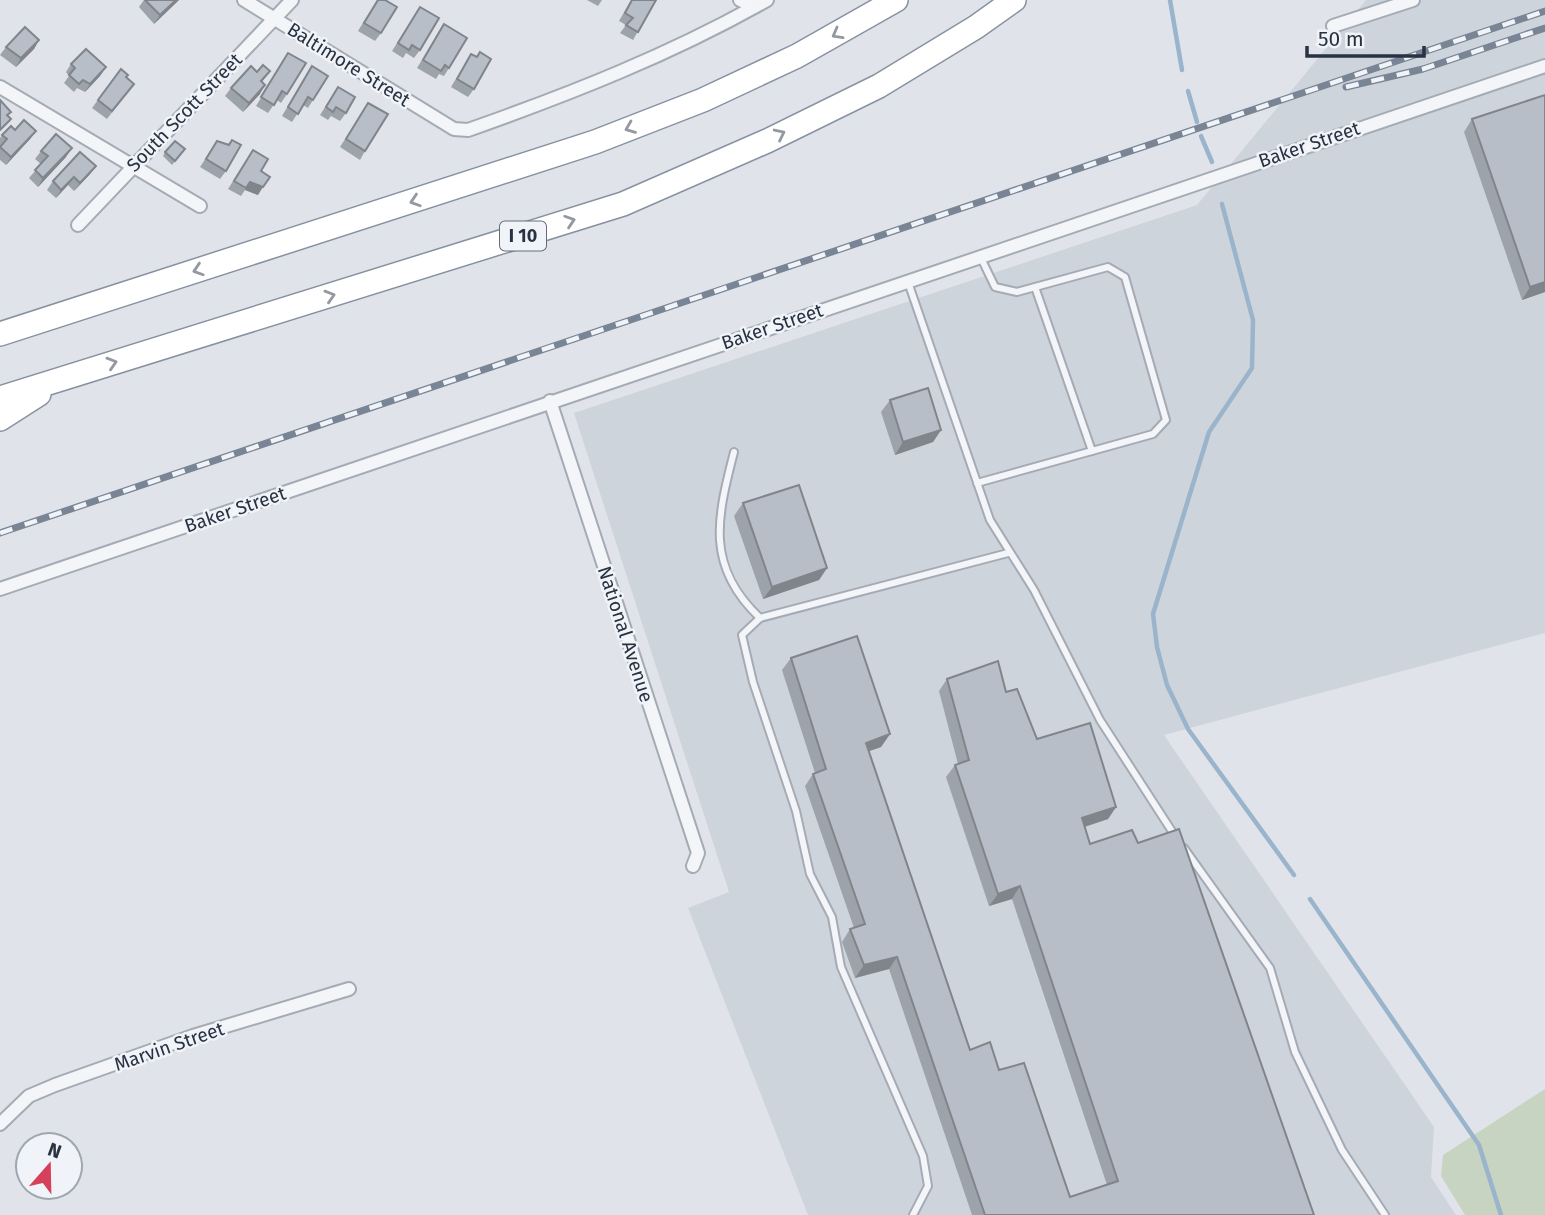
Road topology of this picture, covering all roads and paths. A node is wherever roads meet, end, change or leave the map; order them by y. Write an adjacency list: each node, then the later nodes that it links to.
1 (244, 0): 9 (street, Baltimore Street)
2 (292, 0): 9 (street, South Scott Street)
3 (740, 0): 8 (street)
4 (767, 0): 8 (street)
5 (896, 0): 19 (highway, one-way to 19)
6 (1014, 0): 22 (highway, I 10, one-way to 6)
7 (1413, 0): 10 (street)
8 (754, 7): 9 (street, Baltimore Street)
9 (274, 18): 13 (street, South Scott Street)
10 (1333, 26)
11 (1545, 66): 16 (street, Baker Street)
12 (0, 87): 13 (street)
13 (132, 167): 14 (street); 15 (street, South Scott Street)
14 (200, 206)
15 (78, 225)
16 (980, 255): 17 (street, Baker Street); 18 (lane)
17 (908, 280): 24 (street, Baker Street); 28 (lane)
18 (1035, 287): 26 (lane); 26 (lane)
19 (49, 318): 20 (highway); 21 (highway)
20 (0, 325)
21 (0, 334)
22 (65, 378): 23 (highway, I 10); 25 (highway)
23 (0, 398)
24 (550, 401): 30 (street, Baker Street); 32 (street, National Avenue)
25 (0, 419)
26 (1092, 451): 28 (lane)
27 (734, 452): 31 (lane)
28 (977, 483): 29 (lane)
29 (1008, 553): 31 (lane); 36 (lane)
30 (0, 589)
31 (760, 618): 35 (lane)
32 (693, 866)
33 (349, 989): 34 (street, Marvin Street)
34 (0, 1124)
35 (913, 1215)
36 (1385, 1215)

